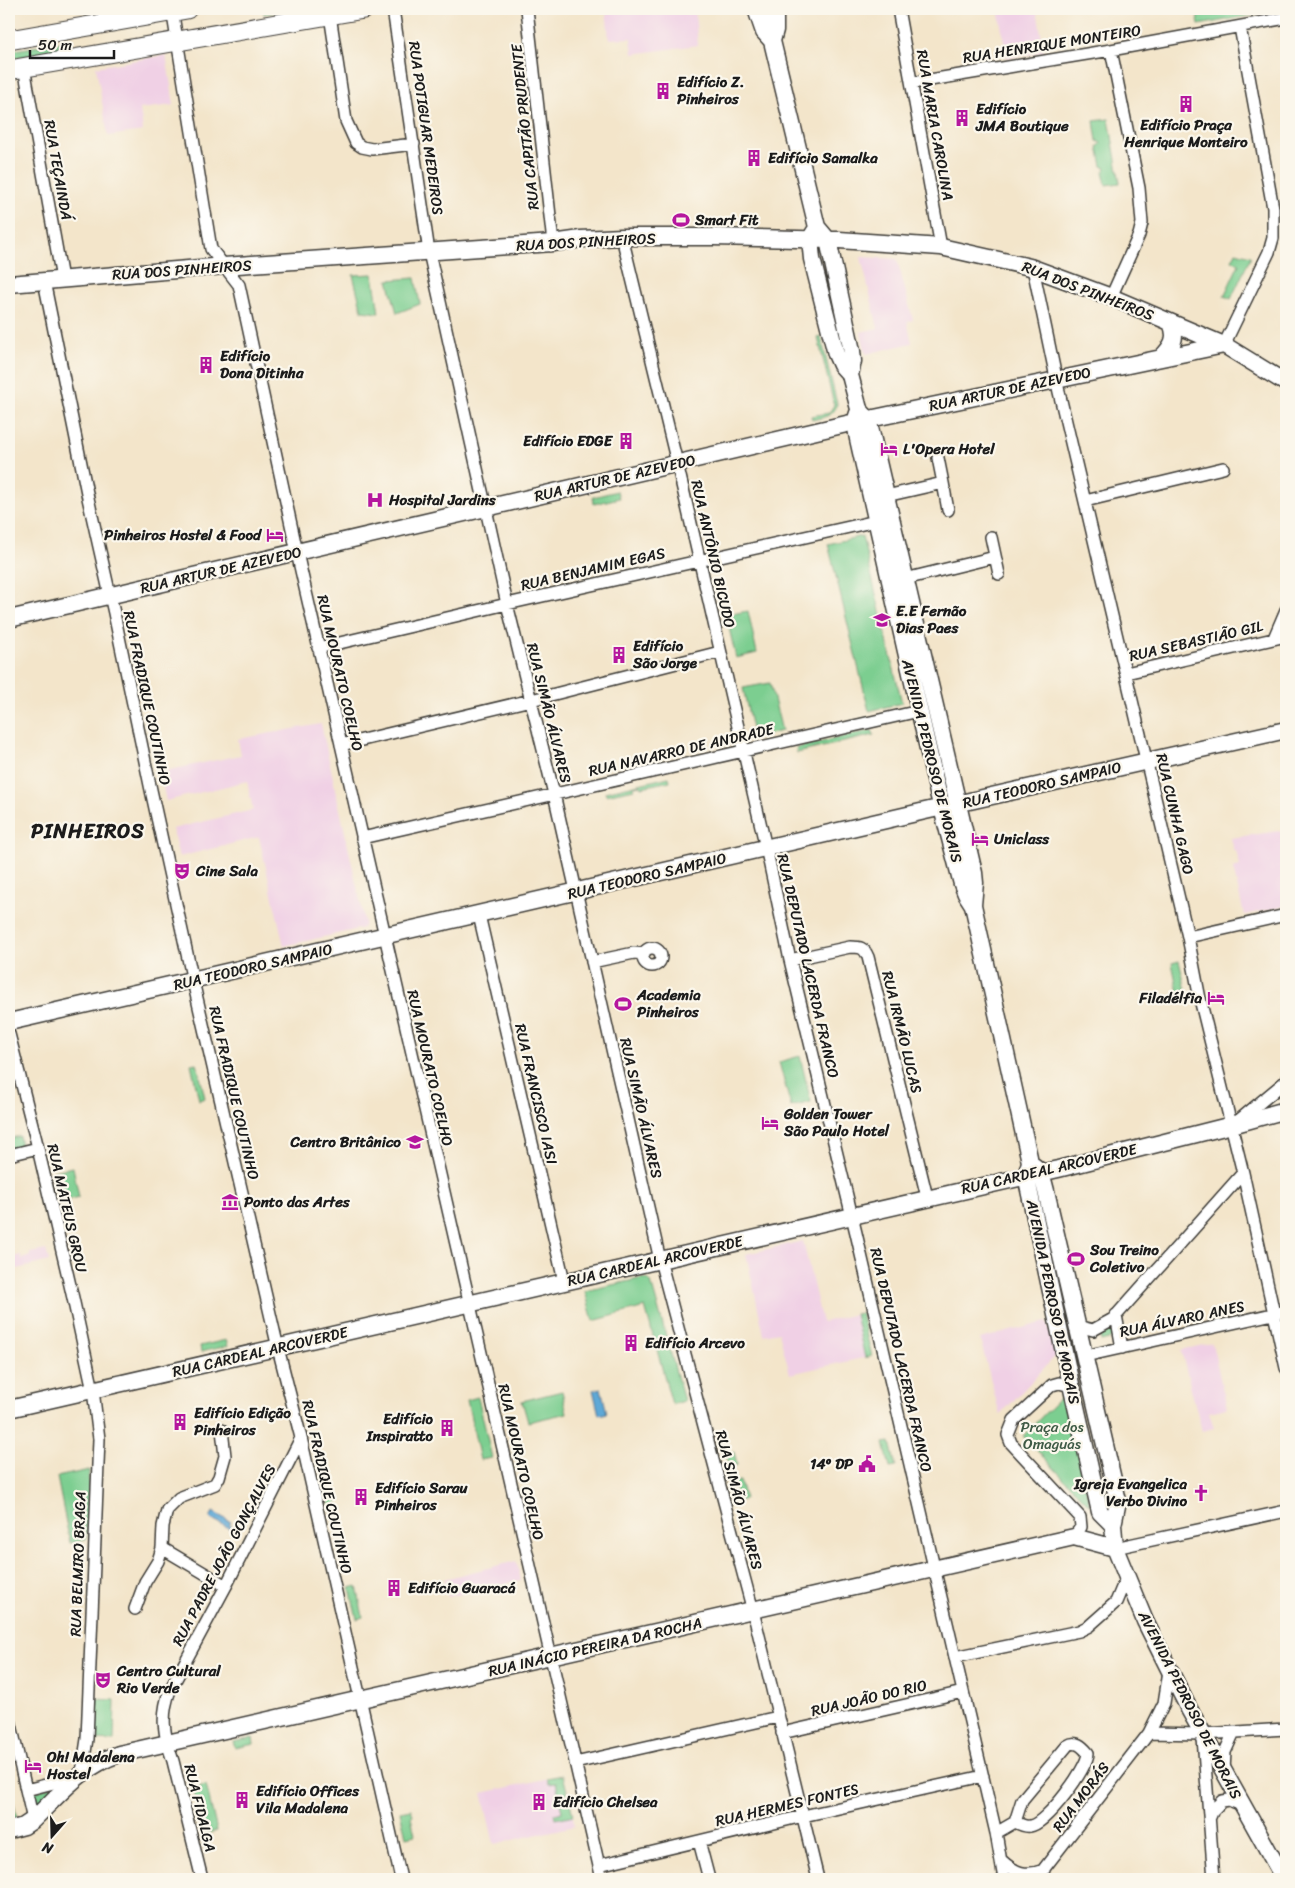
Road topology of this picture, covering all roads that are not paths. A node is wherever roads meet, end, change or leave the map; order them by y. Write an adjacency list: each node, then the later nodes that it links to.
1 (364, 9): 8 (main road)
2 (393, 9): 17 (street, RUA POTIGUAR MEDEIROS)
3 (527, 9): 21 (street, RUA CAPITÃO PRUDENTE)
4 (756, 9): 13 (main road, AVENIDA PEDROSO DE MORAIS)
5 (775, 9): 13 (main road, AVENIDA PEDROSO DE MORAIS)
6 (898, 9): 16 (street, RUA MARIA CAROLINA)
7 (177, 10): 11 (main road); 12 (street, RUA MOURATO COELHO)
8 (330, 15): 12 (main road); 17 (street)
9 (1286, 18): 10 (street, RUA HENRIQUE MONTEIRO)
10 (1240, 27): 14 (street, RUA HENRIQUE MONTEIRO); 31 (street)
11 (9, 40)
12 (177, 40): 15 (main road); 24 (street, RUA MOURATO COELHO)
13 (772, 41): 18 (main road, AVENIDA PEDROSO DE MORAIS)
14 (1111, 50): 16 (street, RUA HENRIQUE MONTEIRO); 29 (street)
15 (17, 68): 26 (street, RUA TEÇAINDÁ)
16 (912, 83): 22 (street, RUA MARIA CAROLINA)
17 (414, 144): 23 (street, RUA POTIGUAR MEDEIROS)
18 (813, 233): 19 (main road, RUA DOS PINHEIROS); 20 (main road, AVENIDA PEDROSO DE MORAIS); 33 (main road, AVENIDA PEDROSO DE MORAIS)
19 (622, 237): 21 (main road, RUA DOS PINHEIROS); 38 (street, RUA ANTÔNIO BICUDO)
20 (828, 240): 22 (main road, RUA DOS PINHEIROS); 33 (main road, AVENIDA PEDROSO DE MORAIS)
21 (553, 243): 23 (main road, RUA DOS PINHEIROS)
22 (941, 247): 25 (main road, RUA DOS PINHEIROS)
23 (429, 252): 24 (main road, RUA DOS PINHEIROS); 43 (street, RUA SIMÃO ÁLVARES)
24 (224, 266): 26 (main road, RUA DOS PINHEIROS); 47 (street, RUA MOURATO COELHO)
25 (1033, 268): 29 (main road, RUA DOS PINHEIROS); 34 (street, RUA CUNHA GAGO)
26 (62, 279): 27 (main road, RUA DOS PINHEIROS)
27 (44, 281): 28 (main road, RUA DOS PINHEIROS); 52 (street, RUA FRADIQUE COUTINHO)
28 (9, 284)
29 (1112, 297): 30 (main road, RUA DOS PINHEIROS)
30 (1171, 323): 31 (main road, RUA DOS PINHEIROS); 32 (main road)
31 (1224, 345): 32 (main road, RUA ARTUR DE AZEVEDO); 35 (main road, RUA DOS PINHEIROS)
32 (1161, 358): 34 (main road, RUA ARTUR DE AZEVEDO)
33 (850, 375): 36 (main road, AVENIDA PEDROSO DE MORAIS)
34 (1056, 379): 36 (main road, RUA ARTUR DE AZEVEDO); 42 (street, RUA CUNHA GAGO)
35 (1286, 383)
36 (861, 417): 38 (main road, RUA ARTUR DE AZEVEDO); 41 (main road, AVENIDA PEDROSO DE MORAIS); 45 (main road, AVENIDA PEDROSO DE MORAIS)
37 (938, 458): 40 (street)
38 (677, 463): 43 (main road, RUA ARTUR DE AZEVEDO); 49 (street, RUA ANTÔNIO BICUDO)
39 (1224, 468): 42 (street)
40 (943, 483): 41 (street); 44 (street)
41 (886, 496): 51 (main road, AVENIDA PEDROSO DE MORAIS)
42 (1085, 501): 60 (street, RUA CUNHA GAGO)
43 (486, 508): 47 (main road, RUA ARTUR DE AZEVEDO); 53 (street, RUA SIMÃO ÁLVARES)
44 (948, 510)
45 (876, 521): 49 (street, RUA BENJAMIM EGAS); 62 (main road, AVENIDA PEDROSO DE MORAIS)
46 (990, 538): 48 (street)
47 (297, 553): 52 (main road, RUA ARTUR DE AZEVEDO); 58 (street, RUA MOURATO COELHO)
48 (995, 557): 50 (street); 51 (street)
49 (699, 560): 53 (street, RUA BENJAMIM EGAS); 59 (street, RUA ANTÔNIO BICUDO)
50 (999, 574)
51 (905, 579): 68 (main road, AVENIDA PEDROSO DE MORAIS)
52 (110, 597): 55 (main road, RUA ARTUR DE AZEVEDO); 79 (street, RUA FRADIQUE COUTINHO)
53 (507, 604): 58 (street, RUA BENJAMIM EGAS); 61 (street, RUA SIMÃO ÁLVARES)
54 (1286, 610): 57 (street, RUA SEBASTIÃO GIL)
55 (9, 619)
56 (1286, 636): 57 (street, RUA SEBASTIÃO GIL)
57 (1274, 638): 60 (street, RUA SEBASTIÃO GIL)
58 (318, 648): 64 (street, RUA MOURATO COELHO)
59 (720, 652): 61 (street); 65 (street, RUA ANTÔNIO BICUDO)
60 (1126, 673): 66 (street, RUA CUNHA GAGO)
61 (532, 700): 64 (street); 67 (street, RUA SIMÃO ÁLVARES)
62 (919, 711): 65 (street, RUA NAVARRO DE ANDRADE); 68 (main road, AVENIDA PEDROSO DE MORAIS)
63 (1286, 730): 66 (main road, RUA TEODORO SAMPAIO)
64 (341, 745): 69 (street, RUA MOURATO COELHO)
65 (744, 751): 67 (street, RUA NAVARRO DE ANDRADE); 70 (street, RUA ANTÔNIO BICUDO)
66 (1147, 761): 68 (main road, RUA TEODORO SAMPAIO); 75 (street, RUA CUNHA GAGO)
67 (554, 794): 69 (street, RUA NAVARRO DE ANDRADE); 71 (street, RUA SIMÃO ÁLVARES)
68 (949, 806): 70 (main road, RUA TEODORO SAMPAIO); 87 (main road, AVENIDA PEDROSO DE MORAIS)
69 (362, 838): 74 (street, RUA MOURATO COELHO)
70 (766, 848): 71 (main road, RUA TEODORO SAMPAIO); 77 (street, RUA DEPUTADO LACERDA FRANCO)
71 (576, 892): 72 (main road, RUA TEODORO SAMPAIO); 78 (street, RUA SIMÃO ÁLVARES)
72 (479, 914): 74 (main road, RUA TEODORO SAMPAIO); 92 (street, RUA FRANCISCO IASI)
73 (1286, 915): 75 (street)
74 (385, 936): 79 (main road, RUA TEODORO SAMPAIO); 93 (street, RUA MOURATO COELHO)
75 (1188, 937): 84 (street, RUA CUNHA GAGO)
76 (644, 954): 78 (street)
77 (790, 960): 89 (street, RUA IRMÃO LUCAS); 90 (street, RUA DEPUTADO LACERDA FRANCO)
78 (592, 962): 91 (street, RUA SIMÃO ÁLVARES)
79 (193, 981): 80 (main road, RUA TEODORO SAMPAIO); 98 (street, RUA FRADIQUE COUTINHO)
80 (14, 1021)
81 (9, 1034): 85 (street, RUA MATEUS GROU)
82 (1286, 1081): 84 (street, RUA CARDEAL ARCOVERDE)
83 (1286, 1110): 84 (main road)
84 (1232, 1126): 87 (main road, RUA CARDEAL ARCOVERDE); 88 (street, RUA CUNHA GAGO)
85 (38, 1148): 86 (street); 103 (street, RUA MATEUS GROU)
86 (9, 1155)
87 (1032, 1170): 89 (main road, RUA CARDEAL ARCOVERDE); 97 (main road, AVENIDA PEDROSO DE MORAIS); 102 (main road, AVENIDA PEDROSO DE MORAIS)
88 (1243, 1173): 95 (street, RUA CUNHA GAGO); 96 (street)
89 (927, 1197): 90 (main road, RUA CARDEAL ARCOVERDE)
90 (852, 1216): 91 (main road, RUA CARDEAL ARCOVERDE); 115 (street, RUA DEPUTADO LACERDA FRANCO)
91 (660, 1260): 92 (main road, RUA CARDEAL ARCOVERDE); 119 (street, RUA SIMÃO ÁLVARES)
92 (564, 1281): 93 (main road, RUA CARDEAL ARCOVERDE)
93 (469, 1302): 98 (main road, RUA CARDEAL ARCOVERDE); 120 (street, RUA MOURATO COELHO)
94 (1286, 1312): 95 (street, RUA ÁLVARO ANES)
95 (1274, 1314): 99 (street, RUA ÁLVARO ANES); 101 (street, RUA CUNHA GAGO)
96 (1116, 1315): 97 (street); 99 (street)
97 (1077, 1326): 100 (main road, AVENIDA PEDROSO DE MORAIS)
98 (278, 1348): 103 (main road, RUA CARDEAL ARCOVERDE); 106 (street, RUA FRADIQUE COUTINHO)
99 (1122, 1348): 100 (street, RUA ÁLVARO ANES)
100 (1085, 1356): 107 (main road, AVENIDA PEDROSO DE MORAIS)
101 (1286, 1368)
102 (1071, 1386): 108 (street); 110 (main road, AVENIDA PEDROSO DE MORAIS)
103 (93, 1390): 104 (main road, RUA CARDEAL ARCOVERDE); 132 (street, RUA BELMIRO BRAGA)
104 (9, 1409)
105 (222, 1430): 113 (street)
106 (302, 1438): 117 (street, RUA PADRE JOÃO GONÇALVES); 124 (street, RUA FRADIQUE COUTINHO)
107 (1118, 1502): 110 (street); 111 (main road, AVENIDA PEDROSO DE MORAIS)
108 (1076, 1511): 110 (street); 112 (street)
109 (1286, 1511): 114 (street)
110 (1100, 1512): 111 (main road)
111 (1113, 1525): 114 (main road, AVENIDA PEDROSO DE MORAIS)
112 (1074, 1538): 114 (main road, RUA INÁCIO PEREIRA DA ROCHA); 115 (main road, RUA INÁCIO PEREIRA DA ROCHA)
113 (162, 1548): 117 (street); 118 (street)
114 (1115, 1548): 116 (main road, AVENIDA PEDROSO DE MORAIS)
115 (934, 1568): 119 (main road, RUA INÁCIO PEREIRA DA ROCHA); 121 (street, RUA DEPUTADO LACERDA FRANCO)
116 (1127, 1576): 121 (street); 122 (main road, AVENIDA PEDROSO DE MORAIS)
117 (226, 1586): 133 (street, RUA PADRE JOÃO GONÇALVES)
118 (135, 1608)
119 (753, 1611): 120 (main road, RUA INÁCIO PEREIRA DA ROCHA); 126 (street, RUA SIMÃO ÁLVARES)
120 (550, 1656): 124 (main road, RUA INÁCIO PEREIRA DA ROCHA); 135 (street, RUA MOURATO COELHO)
121 (955, 1657): 123 (street, RUA DEPUTADO LACERDA FRANCO)
122 (1169, 1672): 130 (street, RUA MORÁS); 131 (main road, AVENIDA PEDROSO DE MORAIS)
123 (963, 1692): 129 (street, RUA JOÃO DO RIO); 138 (street, RUA DEPUTADO LACERDA FRANCO)
124 (360, 1700): 133 (main road, RUA INÁCIO PEREIRA DA ROCHA); 152 (street, RUA FRADIQUE COUTINHO)
125 (9, 1716): 139 (street)
126 (778, 1717): 129 (street, RUA SIMÃO ÁLVARES); 135 (street)
127 (1286, 1729): 128 (street)
128 (1234, 1732): 131 (street); 136 (street)
129 (782, 1733): 141 (street, RUA SIMÃO ÁLVARES)
130 (1149, 1733): 131 (street); 150 (street, RUA MORÁS)
131 (1203, 1734): 136 (main road, AVENIDA PEDROSO DE MORAIS); 142 (street)
132 (87, 1739): 134 (street); 137 (street, RUA BELMIRO BRAGA)
133 (167, 1744): 134 (main road, RUA INÁCIO PEREIRA DA ROCHA); 151 (street, RUA FIDALGA)
134 (107, 1759): 137 (main road, RUA INÁCIO PEREIRA DA ROCHA)
135 (575, 1763): 149 (street, RUA MOURATO COELHO)
136 (1224, 1773): 140 (main road, AVENIDA PEDROSO DE MORAIS)
137 (80, 1774): 139 (street, RUA INÁCIO PEREIRA DA ROCHA); 143 (main road, RUA INÁCIO PEREIRA DA ROCHA)
138 (982, 1776): 141 (street, RUA HERMES FONTES); 146 (street, RUA DEPUTADO LACERDA FRANCO)
139 (26, 1790): 143 (street)
140 (1242, 1805): 142 (street); 158 (main road, AVENIDA PEDROSO DE MORAIS)
141 (803, 1816): 147 (street, RUA HERMES FONTES); 155 (street, RUA SIMÃO ÁLVARES)
142 (1210, 1817): 157 (street)
143 (33, 1820): 145 (main road, RUA INÁCIO PEREIRA DA ROCHA)
144 (1015, 1822): 144 (street); 146 (street)
145 (9, 1830)
146 (996, 1833): 148 (street, RUA DEPUTADO LACERDA FRANCO)
147 (699, 1841): 149 (street, RUA HERMES FONTES); 154 (street)
148 (1001, 1860): 150 (street); 156 (street, RUA DEPUTADO LACERDA FRANCO)
149 (598, 1865): 153 (street, RUA MOURATO COELHO)
150 (1040, 1875)
151 (202, 1879)
152 (401, 1879)
153 (602, 1879)
154 (709, 1879)
155 (818, 1879)
156 (1004, 1879)
157 (1214, 1879)
158 (1284, 1879)

